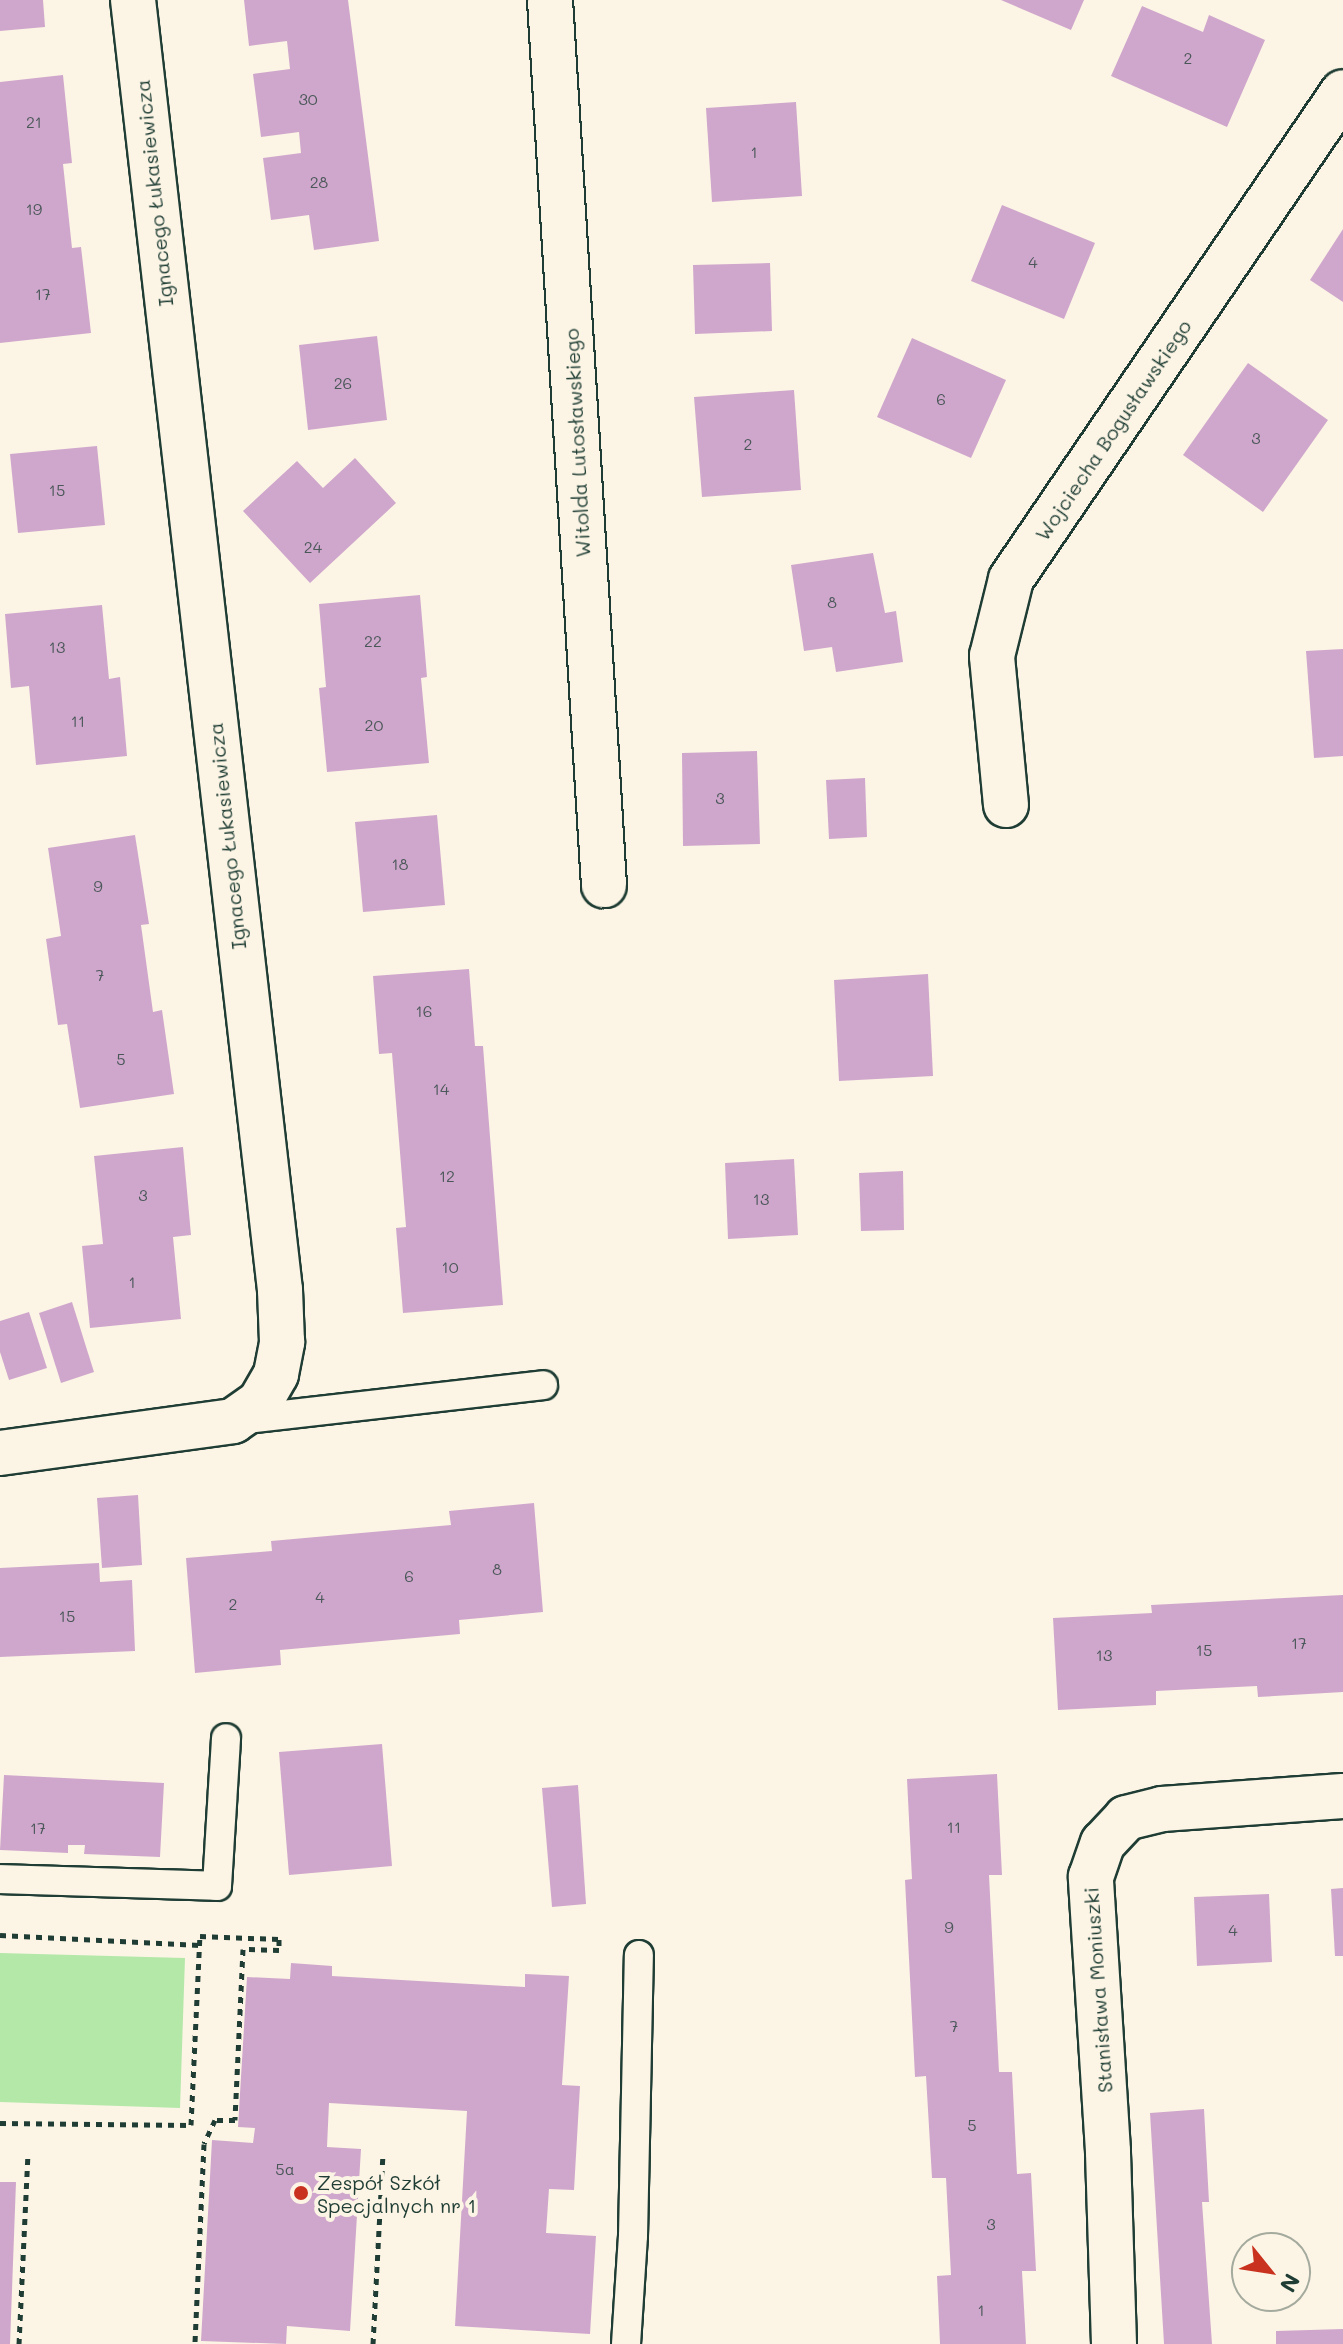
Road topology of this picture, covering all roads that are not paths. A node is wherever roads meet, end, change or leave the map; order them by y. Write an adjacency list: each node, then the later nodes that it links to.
1 (133, 0): 7 (street, Ignacego Łukasiewicza)
2 (550, 0): 5 (street, Witolda Lutosławskiego)
3 (1343, 92): 4 (street, Wojciecha Bogusławskiego)
4 (1006, 805)
5 (604, 885)
6 (543, 1385): 7 (lane)
7 (233, 1421): 8 (street)
8 (0, 1453)
9 (226, 1738): 11 (lane)
10 (1343, 1796): 14 (street, Stanisława Moniuszki)
11 (0, 1879)
12 (639, 1955): 13 (lane)
13 (626, 2344)
14 (1114, 2344)

